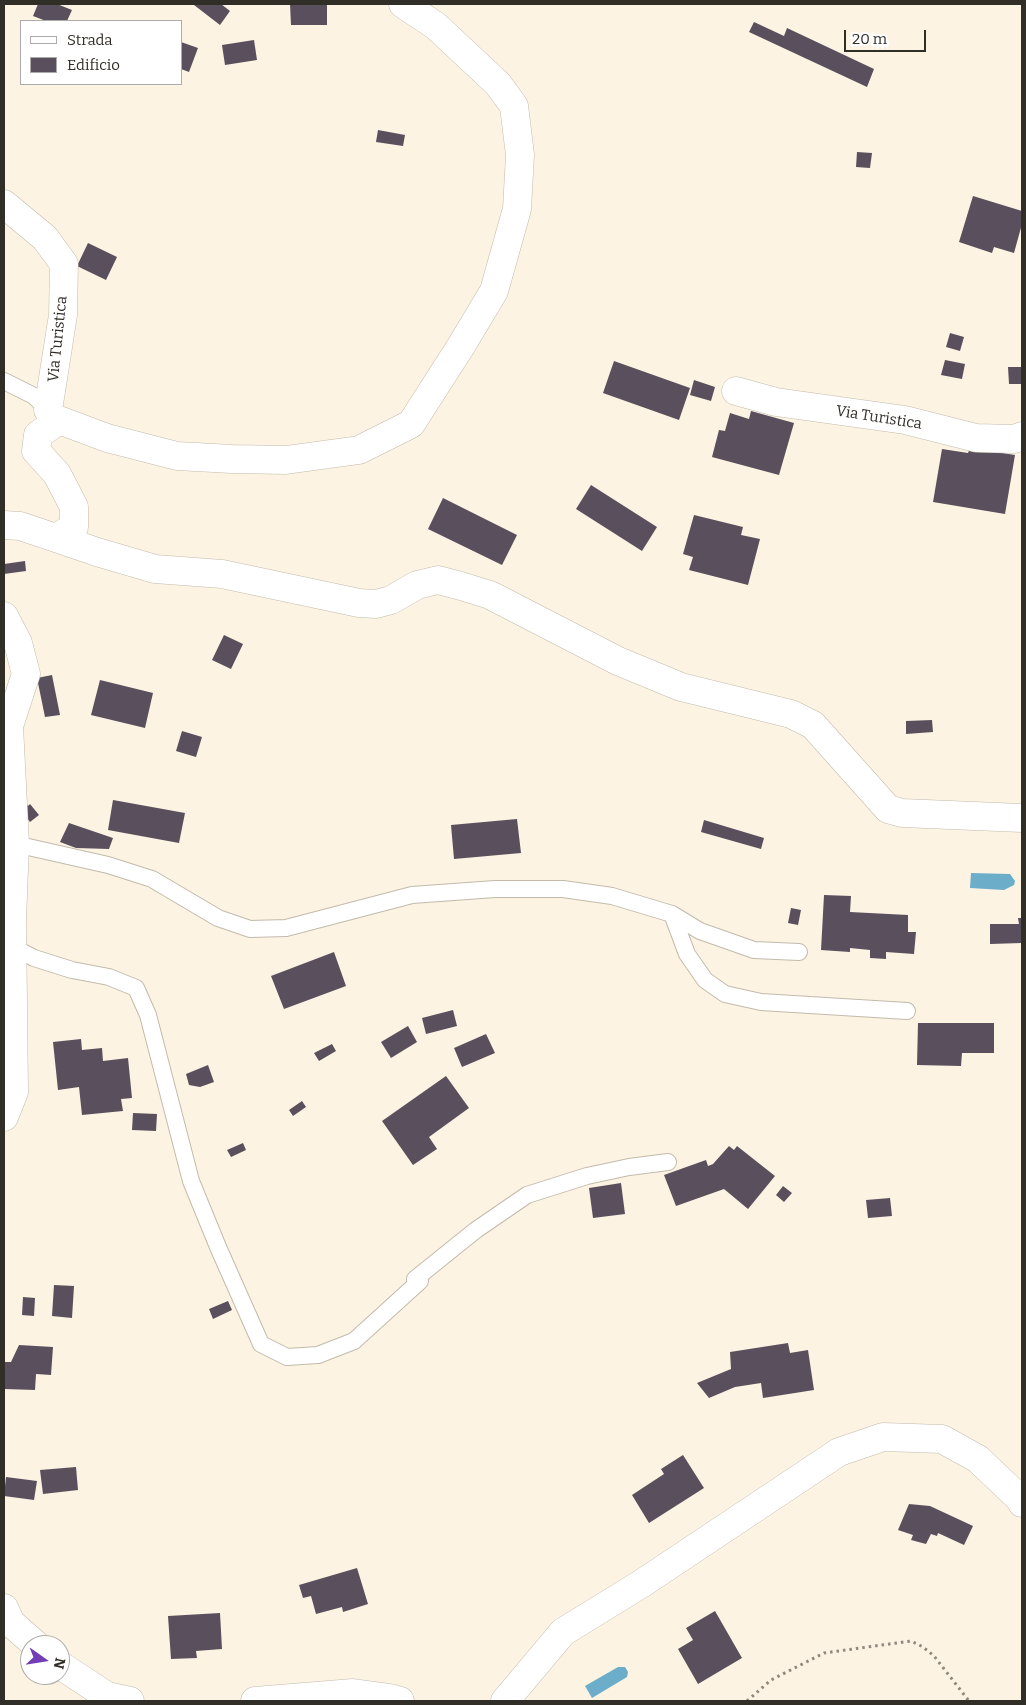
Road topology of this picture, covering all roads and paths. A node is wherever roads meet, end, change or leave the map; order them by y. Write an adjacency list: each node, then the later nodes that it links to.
1 (403, 4): 5 (street)
2 (4, 204): 5 (street, Via Turistica)
3 (4, 381): 5 (lane)
4 (736, 391): 6 (street, Via Turistica)
5 (54, 415): 8 (street)
6 (1022, 436)
7 (4, 525): 8 (street)
8 (56, 538): 10 (street)
9 (4, 616): 11 (street)
10 (1022, 818)
11 (15, 844): 12 (lane); 13 (street)
12 (672, 914): 14 (lane); 15 (lane)
13 (9, 932): 16 (street); 17 (lane)
14 (799, 952)
15 (907, 1011)
16 (4, 1117)
17 (668, 1162)
18 (1022, 1503): 25 (street)
19 (4, 1608): 20 (street)
20 (25, 1635)
21 (70, 1672): 22 (street)
22 (130, 1701)
23 (255, 1701): 24 (street)
24 (400, 1701)
25 (505, 1701)
26 (747, 1701): 27 (path)
27 (968, 1701)

